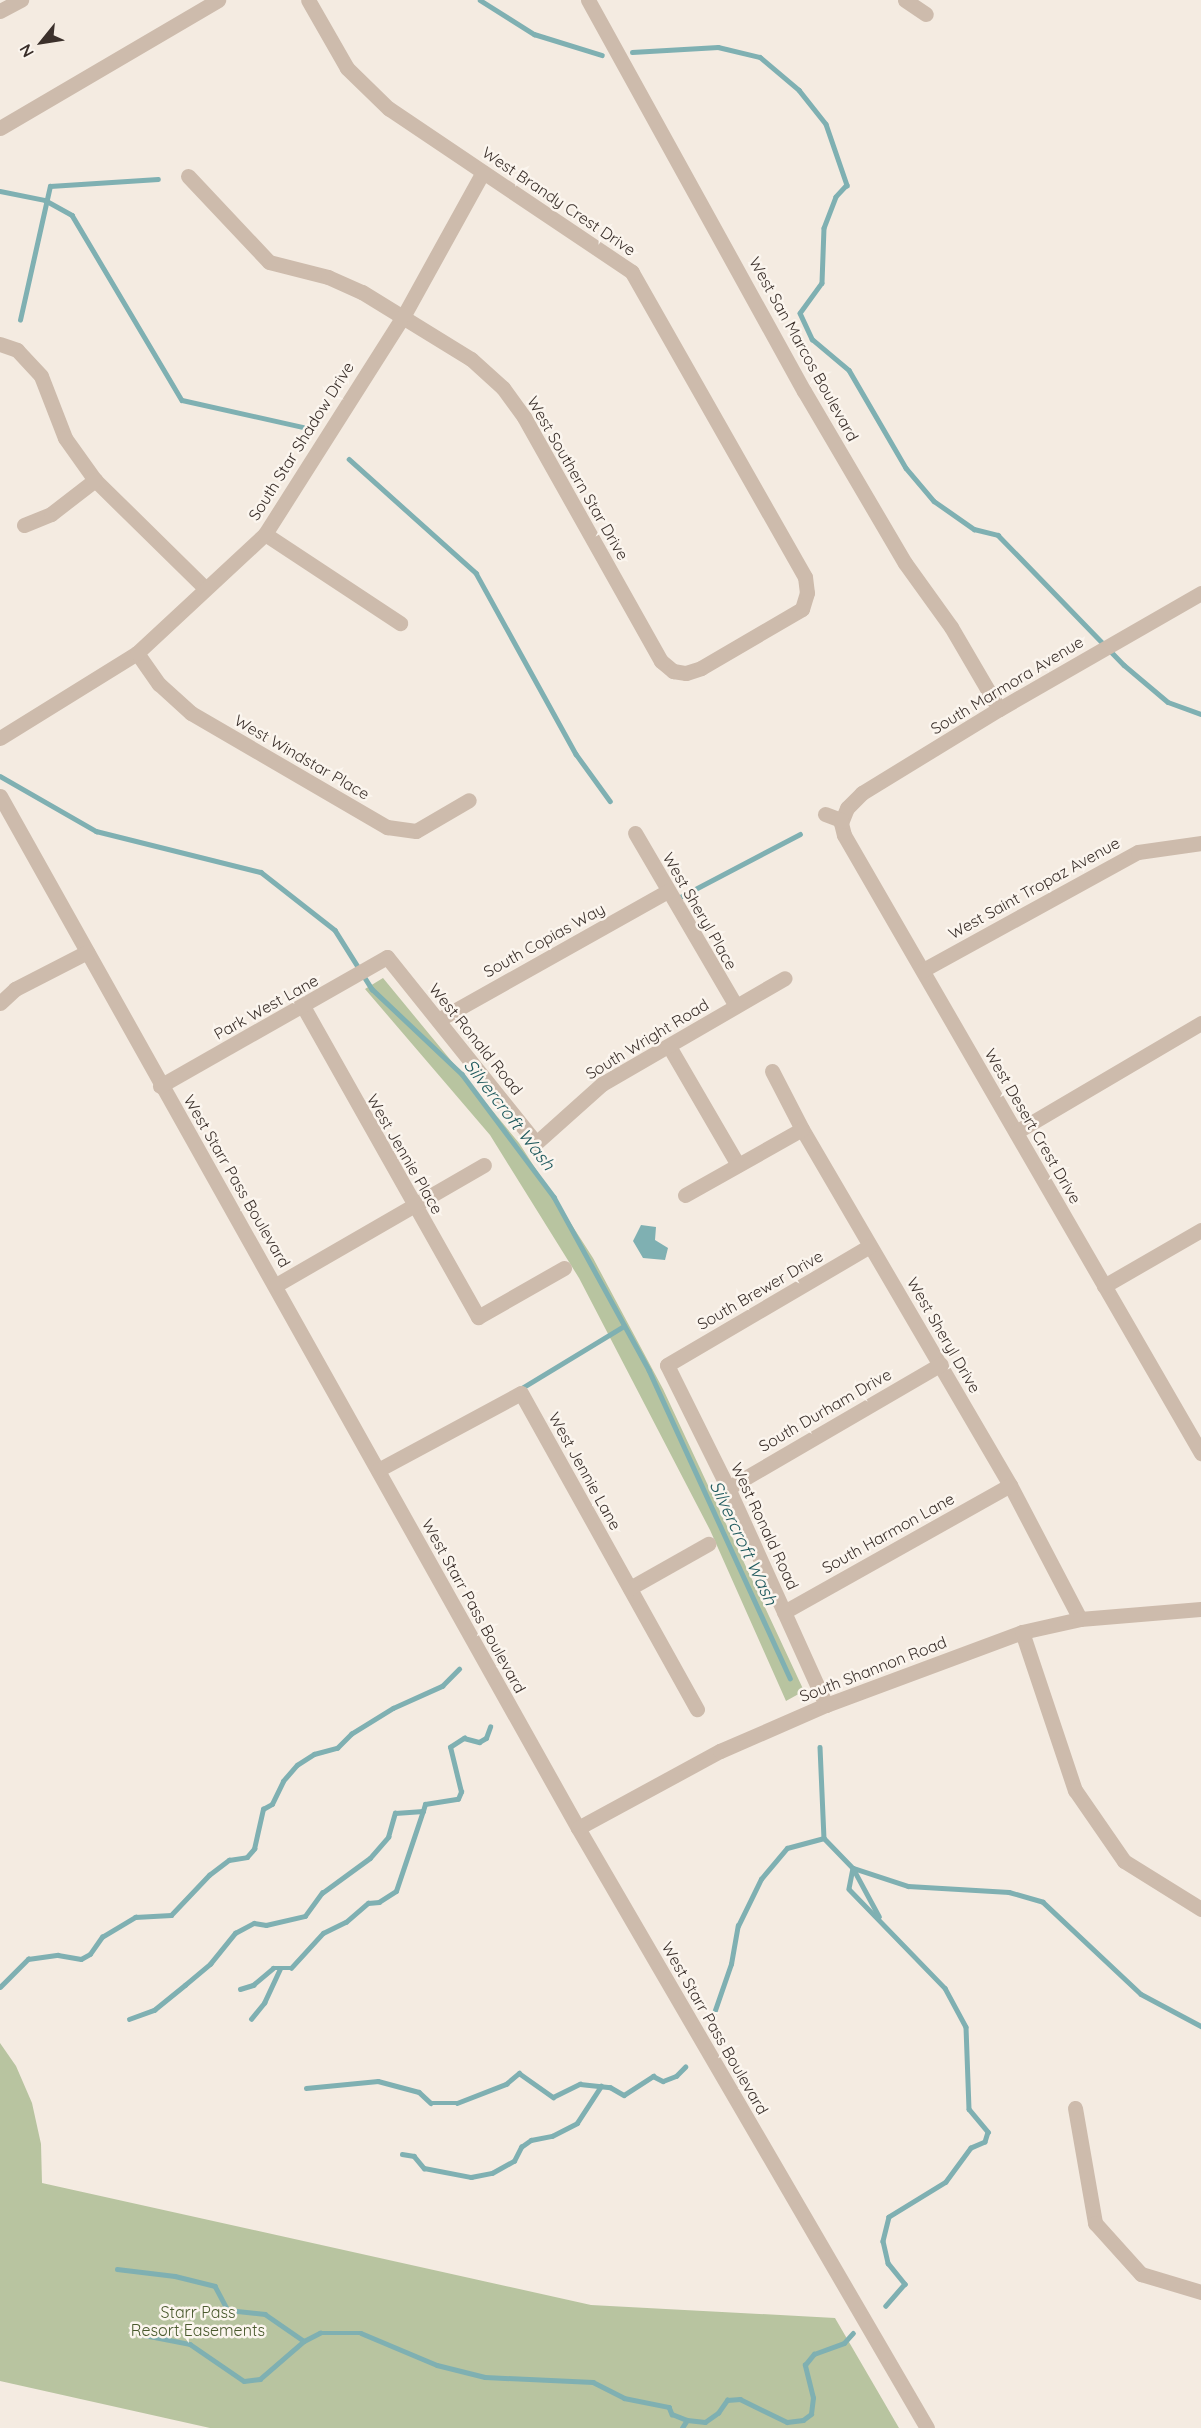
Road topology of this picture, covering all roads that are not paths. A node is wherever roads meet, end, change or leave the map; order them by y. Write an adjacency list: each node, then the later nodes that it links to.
1 (21, 0): 6 (street)
2 (218, 0): 8 (street)
3 (308, 0): 9 (street, West Brandy Crest Drive)
4 (588, 0): 21 (street, West San Marcos Boulevard)
5 (905, 0): 7 (street)
6 (0, 11)
7 (926, 14)
8 (0, 128)
9 (483, 172): 11 (street, South Star Shadow Drive); 20 (street, West Brandy Crest Drive)
10 (188, 176): 11 (street, West Southern Star Drive)
11 (404, 315): 15 (street, South Star Shadow Drive); 20 (street, West Southern Star Drive)
12 (0, 344): 13 (street)
13 (95, 480): 14 (street); 16 (street)
14 (24, 525)
15 (265, 534): 16 (street, South Star Shadow Drive); 18 (street)
16 (204, 587): 19 (street, South Star Shadow Drive)
17 (1201, 593): 21 (street, South Marmora Avenue)
18 (400, 623)
19 (137, 653): 22 (street, South Star Shadow Drive); 24 (street, West Windstar Place)
20 (671, 677)
21 (999, 709): 26 (street, South Marmora Avenue)
22 (0, 738)
23 (0, 796): 30 (street, West Starr Pass Boulevard)
24 (469, 800)
25 (825, 814): 26 (street)
26 (842, 820): 32 (street, West Desert Crest Drive)
27 (635, 833): 29 (street, West Sheryl Place)
28 (1201, 843): 32 (street, West Saint Tropaz Avenue)
29 (668, 891): 35 (street, West Sheryl Place); 37 (street, South Copias Way)
30 (87, 952): 34 (street); 41 (street, West Starr Pass Boulevard)
31 (387, 957): 36 (street, Park West Lane); 37 (street, West Ronald Road)
32 (923, 970): 43 (street, West Desert Crest Drive)
33 (785, 978): 35 (street, South Wright Road)
34 (0, 1003)
35 (736, 1006): 39 (street, South Wright Road)
36 (304, 1008): 41 (street, Park West Lane); 48 (street, West Jennie Place)
37 (438, 1020): 44 (street, West Ronald Road)
38 (1201, 1023): 43 (street)
39 (669, 1048): 44 (street, South Wright Road); 46 (street)
40 (772, 1071): 42 (street, West Sheryl Drive)
41 (160, 1086): 52 (street, West Starr Pass Boulevard)
42 (802, 1129): 46 (street); 50 (street, West Sheryl Drive)
43 (1016, 1132): 53 (street, West Desert Crest Drive)
44 (536, 1143)
45 (484, 1165): 48 (street)
46 (738, 1165): 47 (street)
47 (685, 1195)
48 (414, 1204): 51 (street, West Jennie Place); 52 (street)
49 (1201, 1230): 53 (street)
50 (870, 1246): 54 (street, West Sheryl Drive); 55 (street, South Brewer Drive)
51 (564, 1268)
52 (276, 1285): 57 (street, West Starr Pass Boulevard)
53 (1104, 1286): 56 (street, West Desert Crest Drive)
54 (941, 1364): 58 (street, West Sheryl Drive); 59 (street, South Durham Drive)
55 (667, 1365): 59 (street, West Ronald Road)
56 (1200, 1450)
57 (378, 1470): 61 (street, West Jennie Lane); 68 (street, West Starr Pass Boulevard)
58 (1010, 1485): 63 (street, South Harmon Lane); 64 (street, West Sheryl Drive)
59 (728, 1488): 63 (street, West Ronald Road)
60 (708, 1544): 61 (street)
61 (630, 1588): 67 (street, West Jennie Lane)
62 (1201, 1609): 64 (street, South Shannon Road)
63 (784, 1612): 66 (street, West Ronald Road)
64 (1080, 1619): 65 (street, South Shannon Road)
65 (1022, 1632): 66 (street, South Shannon Road); 69 (street)
66 (826, 1705): 68 (street, South Shannon Road)
67 (697, 1710)
68 (578, 1828): 72 (street, West Starr Pass Boulevard)
69 (1201, 1909)
70 (1075, 2108): 71 (street)
71 (1201, 2292)
72 (927, 2428)

